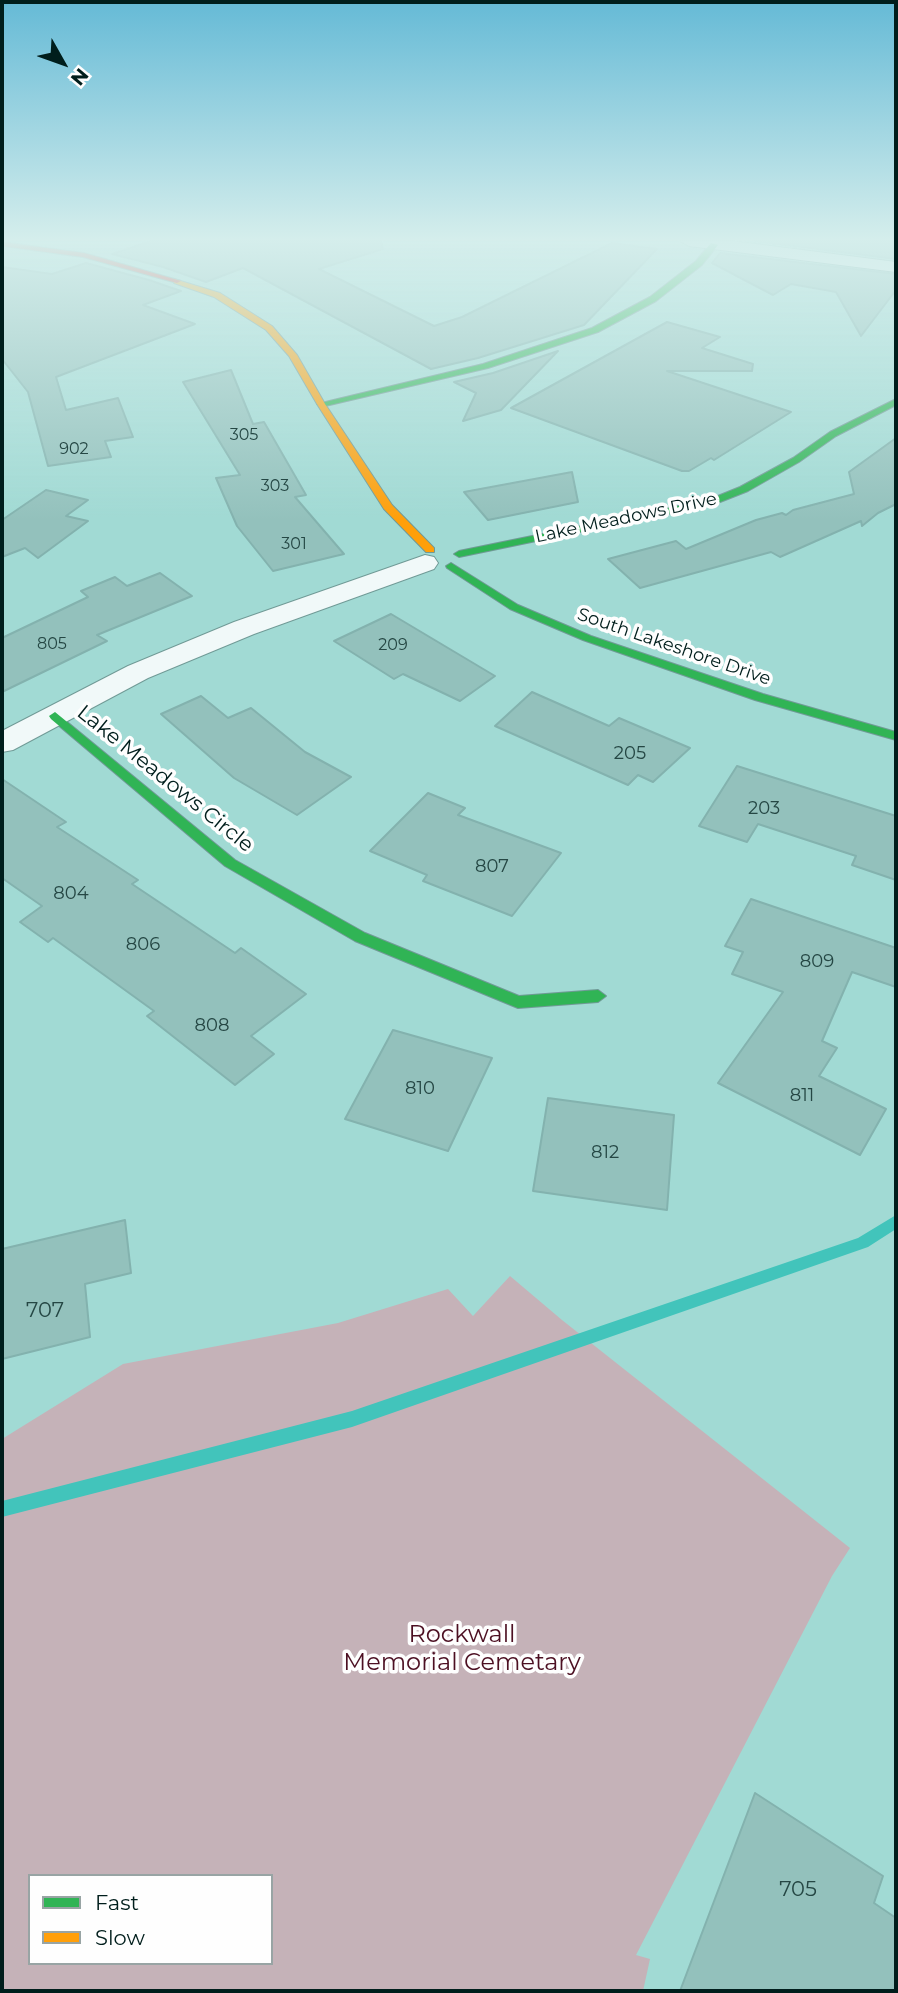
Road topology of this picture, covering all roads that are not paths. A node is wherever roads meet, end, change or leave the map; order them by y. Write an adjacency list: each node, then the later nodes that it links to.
1 (274, 334): 4 (street, South Lakeshore Drive)
2 (583, 334): 4 (street)
3 (896, 402): 5 (street, Lake Meadows Drive)
4 (321, 404): 5 (street, South Lakeshore Drive)
5 (441, 559): 6 (street, Lake Meadows Drive); 7 (street, South Lakeshore Drive)
6 (55, 716): 8 (street, Lake Meadows Drive); 9 (street, Lake Meadows Circle)
7 (896, 736)
8 (2, 743)
9 (598, 996)

